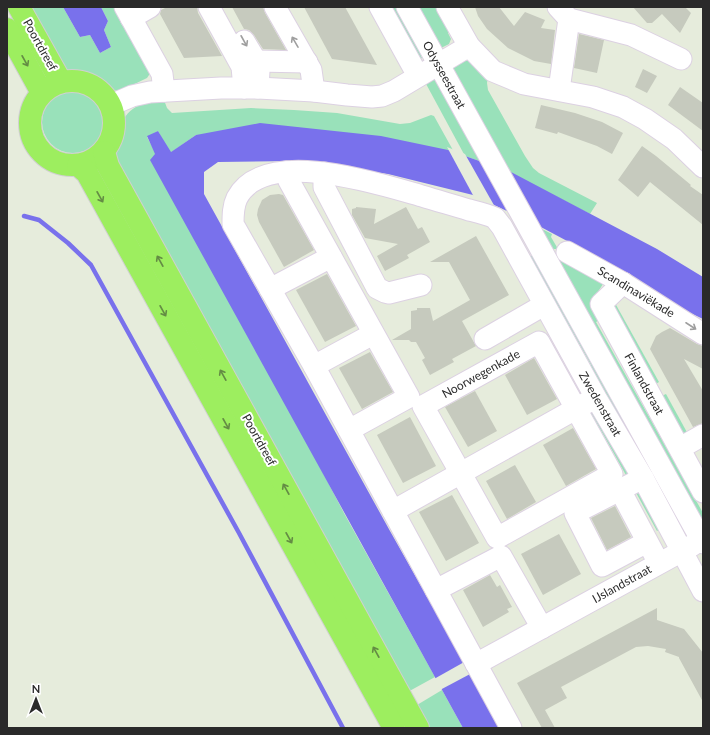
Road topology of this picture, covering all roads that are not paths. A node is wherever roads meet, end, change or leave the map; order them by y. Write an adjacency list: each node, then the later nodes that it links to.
1 (19, 7): 18 (main road, Poortdreef)
2 (150, 7): 9 (street)
3 (209, 7): 19 (street)
4 (226, 7): 14 (street, one-way to 14)
5 (275, 7): 15 (street, one-way to 5)
6 (380, 7): 17 (street)
7 (407, 7): 16 (street, Odysseestraat)
8 (447, 7): 12 (street)
9 (128, 10): 21 (street)
10 (564, 13): 13 (street); 20 (street)
11 (7, 29): 23 (main road, Poortdreef, one-way to 23)
12 (469, 46): 16 (street); 20 (street)
13 (681, 59)
14 (256, 61): 15 (street); 19 (street)
15 (307, 62): 22 (street)
16 (438, 64): 17 (street); 50 (street, Odysseestraat)
17 (418, 76): 22 (street)
18 (61, 82): 23 (main road); 24 (main road)
19 (251, 88): 21 (street); 22 (street)
20 (559, 90): 27 (street)
21 (164, 91): 24 (street)
22 (314, 91)
23 (42, 93): 26 (main road)
24 (111, 105): 25 (main road)
25 (104, 152): 26 (main road); 58 (main road, Poortdreef, one-way to 25)
26 (78, 165): 58 (main road, Poortdreef, one-way to 58)
27 (703, 167)
28 (286, 172): 29 (street); 31 (street); 34 (street)
29 (324, 173): 33 (street); 35 (street, Zwedenstraat)
30 (567, 252): 32 (street, Scandinaviëkade)
31 (331, 257): 34 (street); 36 (street)
32 (623, 283): 37 (street, Scandinaviëkade, one-way to 37); 44 (street, Finlandstraat)
33 (421, 285)
34 (270, 289): 39 (street)
35 (544, 305): 38 (street); 40 (street, Zwedenstraat)
36 (373, 334): 39 (street); 42 (street)
37 (703, 334)
38 (485, 339)
39 (314, 366): 42 (street)
40 (596, 398): 41 (street); 46 (street, Zwedenstraat)
41 (576, 409): 45 (street); 45 (street, Noorwegenkade); 45 (street, Noorwegenkade)
42 (349, 430): 49 (street)
43 (703, 435): 44 (street)
44 (680, 448): 48 (street, Finlandstraat)
45 (460, 473): 49 (street)
46 (642, 478): 47 (street, IJslandstraat); 52 (street, Zwedenstraat)
47 (620, 490): 51 (street); 51 (street, IJslandstraat)
48 (703, 492)
49 (393, 511): 54 (street)
50 (703, 541): 52 (street, IJslandstraat)
51 (647, 542): 53 (street)
52 (681, 552): 53 (street, IJslandstraat); 55 (street, Zwedenstraat)
53 (659, 564): 56 (street, IJslandstraat)
54 (436, 590): 56 (street); 57 (street)
55 (703, 591)
56 (542, 628): 57 (street, IJslandstraat)
57 (476, 664): 60 (street)
58 (385, 691): 59 (main road, Poortdreef)
59 (402, 721)
60 (511, 728)

